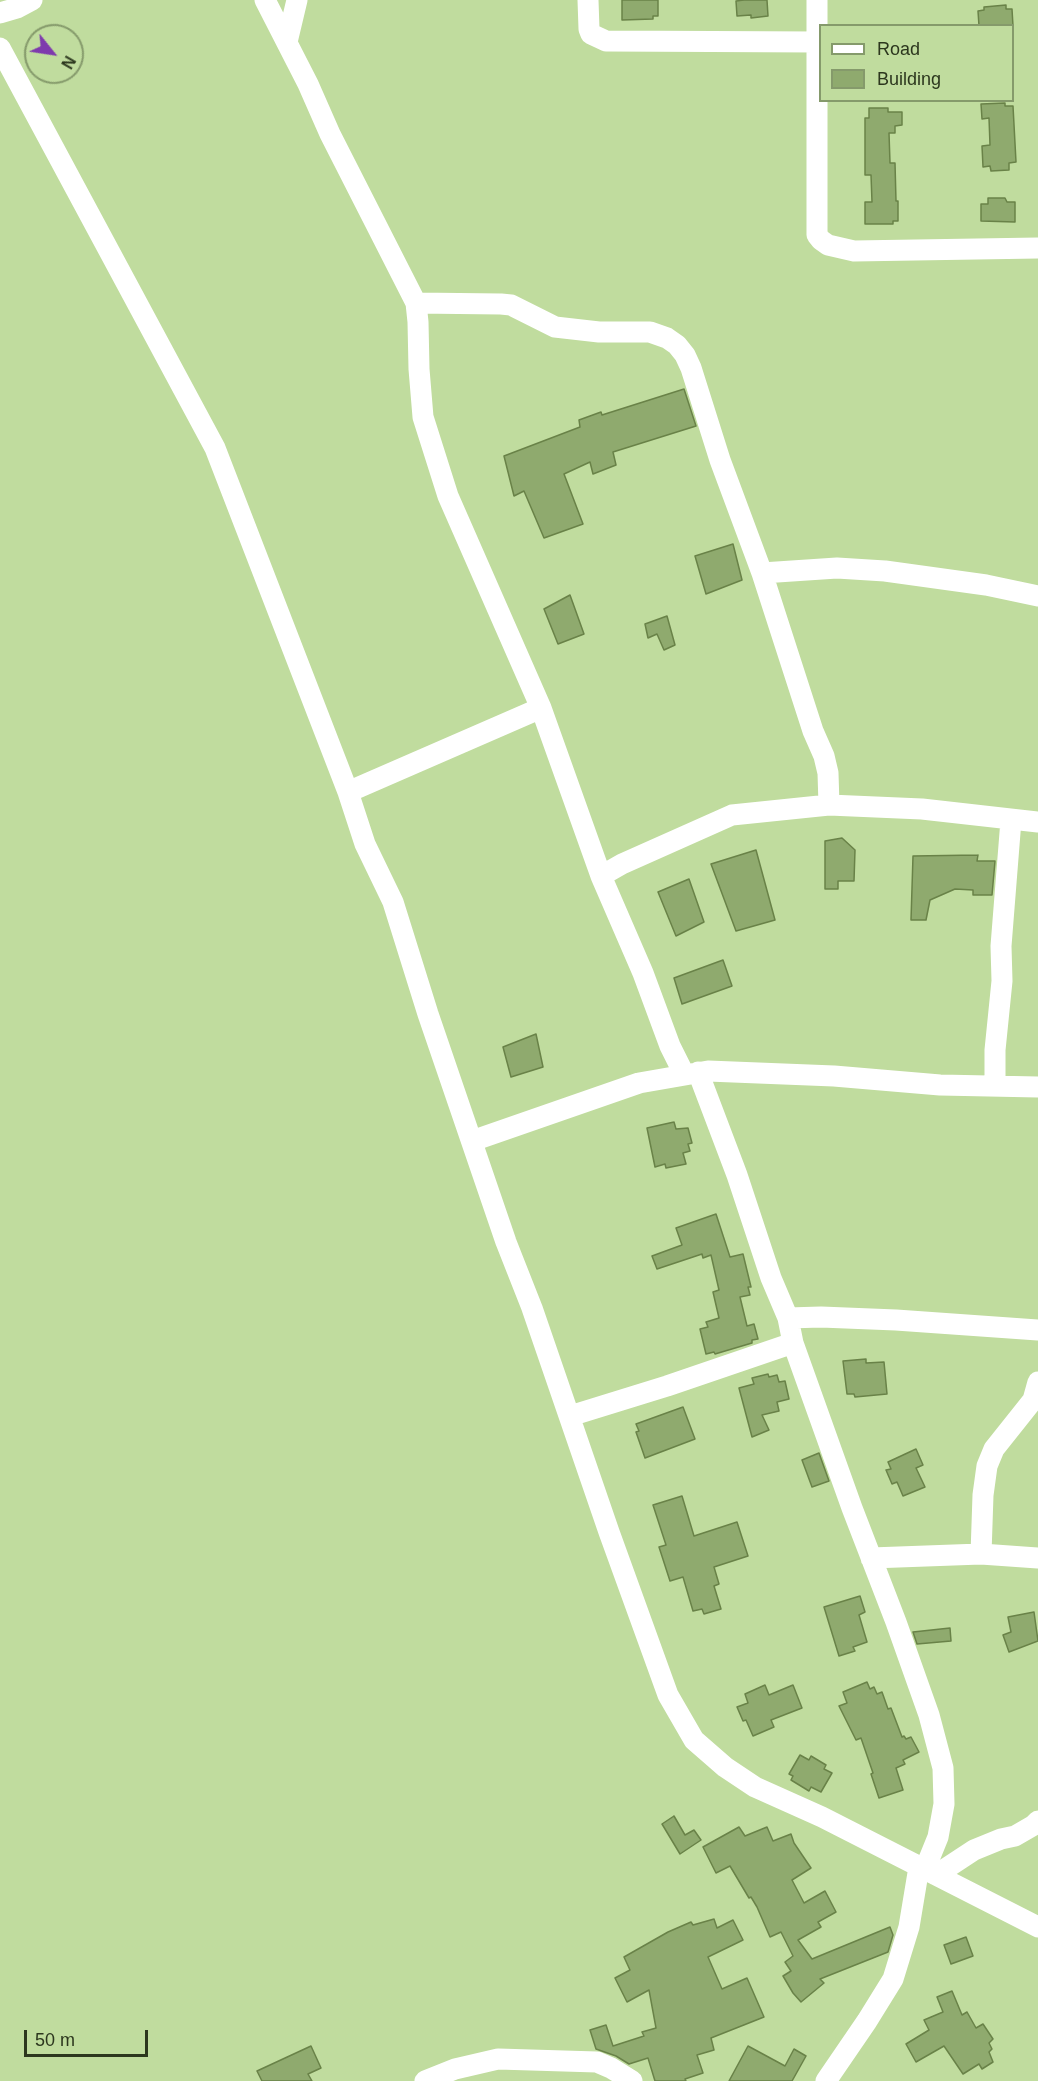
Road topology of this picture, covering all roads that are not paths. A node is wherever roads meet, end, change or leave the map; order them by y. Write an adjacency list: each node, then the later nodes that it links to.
1 (32, 0): 6 (street)
2 (266, 0): 7 (street)
3 (297, 0): 7 (street)
4 (817, 0): 8 (street)
5 (584, 4): 8 (street)
6 (0, 13)
7 (287, 42): 11 (street)
8 (817, 42): 10 (street)
9 (0, 48): 15 (street)
10 (1038, 248)
11 (416, 303): 12 (street); 14 (street)
12 (762, 573): 13 (street); 16 (street)
13 (1038, 596)
14 (541, 708): 15 (street); 19 (street)
15 (348, 792): 23 (street)
16 (828, 805): 17 (street); 19 (street)
17 (1011, 820): 18 (street); 21 (street)
18 (1038, 822)
19 (601, 876): 20 (street)
20 (691, 1073): 21 (street); 23 (street); 24 (street)
21 (995, 1086): 22 (street)
22 (1038, 1087)
23 (472, 1141): 28 (street)
24 (788, 1318): 25 (street); 26 (street)
25 (1037, 1334)
26 (794, 1343): 28 (street); 30 (street)
27 (1038, 1382): 29 (street)
28 (570, 1416): 33 (street)
29 (981, 1554): 30 (street); 31 (street)
30 (871, 1558): 33 (street)
31 (1038, 1558)
32 (1038, 1821): 33 (street)
33 (927, 1870): 34 (street); 37 (street)
34 (1038, 1927)
35 (426, 2081): 36 (street)
36 (632, 2081)
37 (826, 2081)

